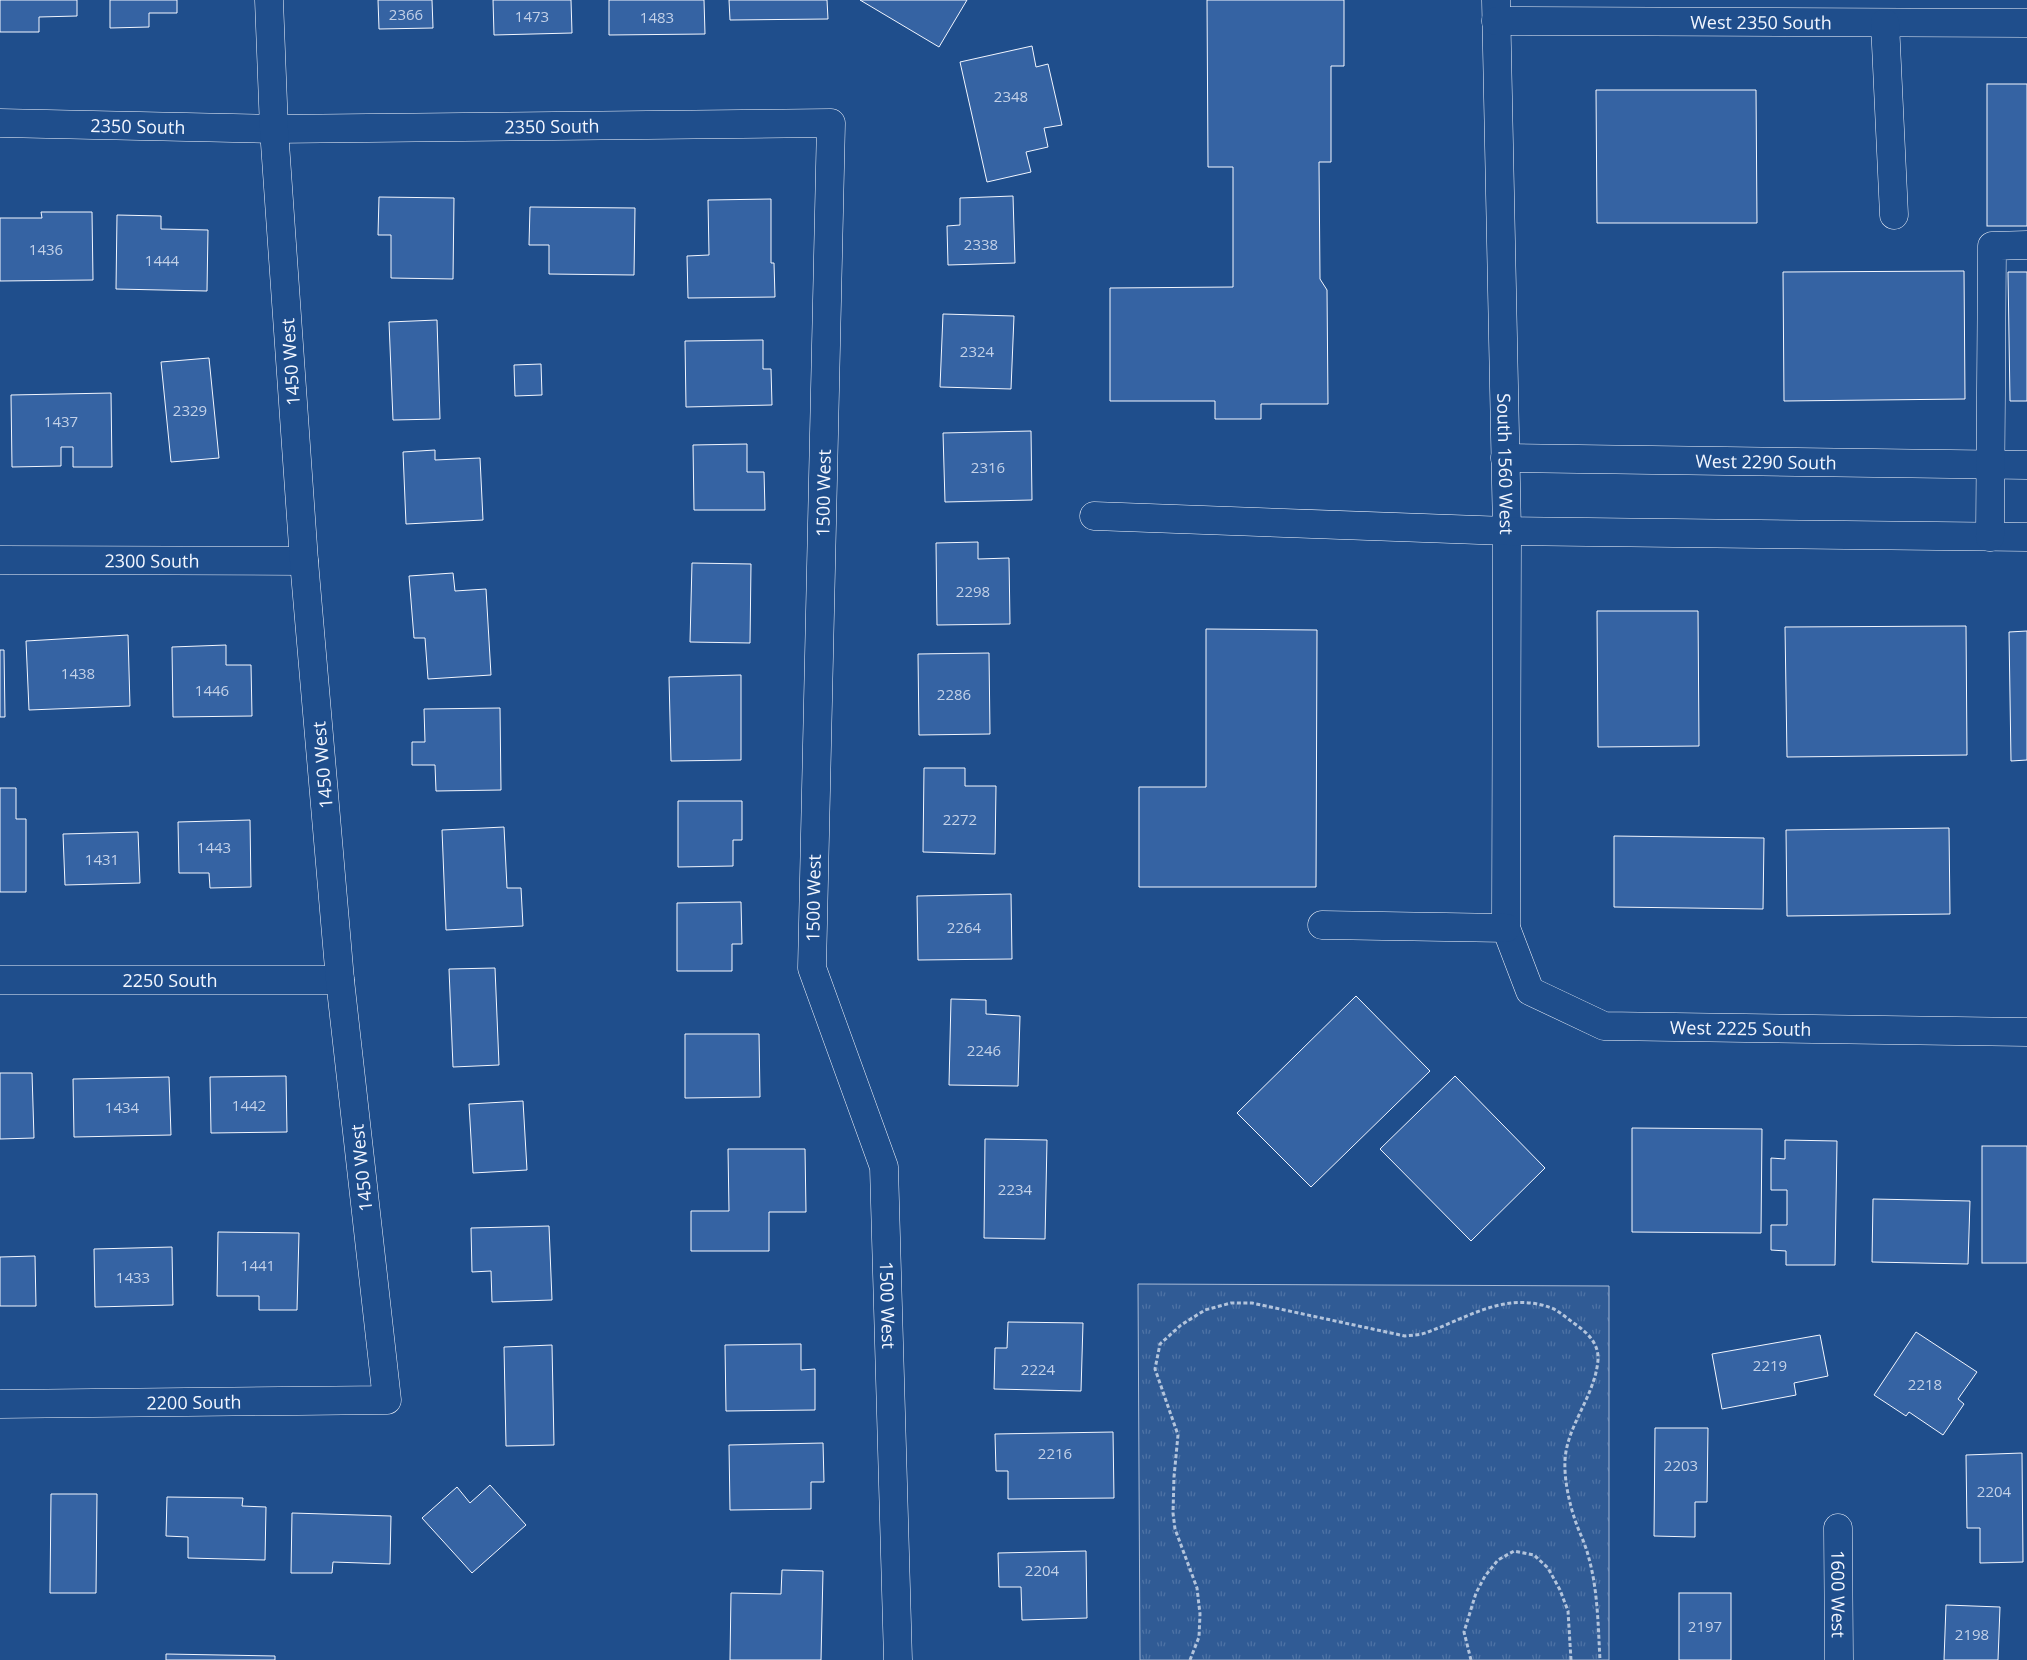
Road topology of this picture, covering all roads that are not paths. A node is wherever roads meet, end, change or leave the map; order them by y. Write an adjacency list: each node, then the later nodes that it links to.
1 (270, 0): 8 (street)
2 (1496, 10): 4 (street, West 2350 South); 11 (street, South 1560 West)
3 (1998, 12): 4 (street, West 2350 South); 5 (street, West 2350 South)
4 (1885, 23): 9 (street)
5 (2027, 24)
6 (0, 123): 8 (street, 2350 South)
7 (831, 123): 8 (street, 2350 South); 28 (street, 1500 West)
8 (274, 129): 19 (street, 1450 West)
9 (1894, 215)
10 (2027, 245): 13 (street)
11 (1505, 458): 13 (street, West 2290 South); 15 (street, South 1560 West)
12 (2027, 465): 13 (street, West 2290 South)
13 (1990, 466): 16 (street)
14 (1094, 516): 15 (street)
15 (1507, 531): 16 (street); 21 (street, South 1560 West)
16 (1990, 537): 17 (street)
17 (2027, 537)
18 (0, 560): 19 (street, 2300 South)
19 (304, 561): 23 (street, 1450 West)
20 (1322, 925): 21 (street)
21 (1506, 928): 24 (street, West 2225 South)
22 (0, 980): 23 (street, 2250 South)
23 (340, 980): 25 (street, 1450 West)
24 (2027, 1032)
25 (387, 1400): 26 (street, 2200 South)
26 (0, 1404)
27 (1838, 1528): 29 (street, 1600 West)
28 (898, 1660)
29 (1839, 1660)

